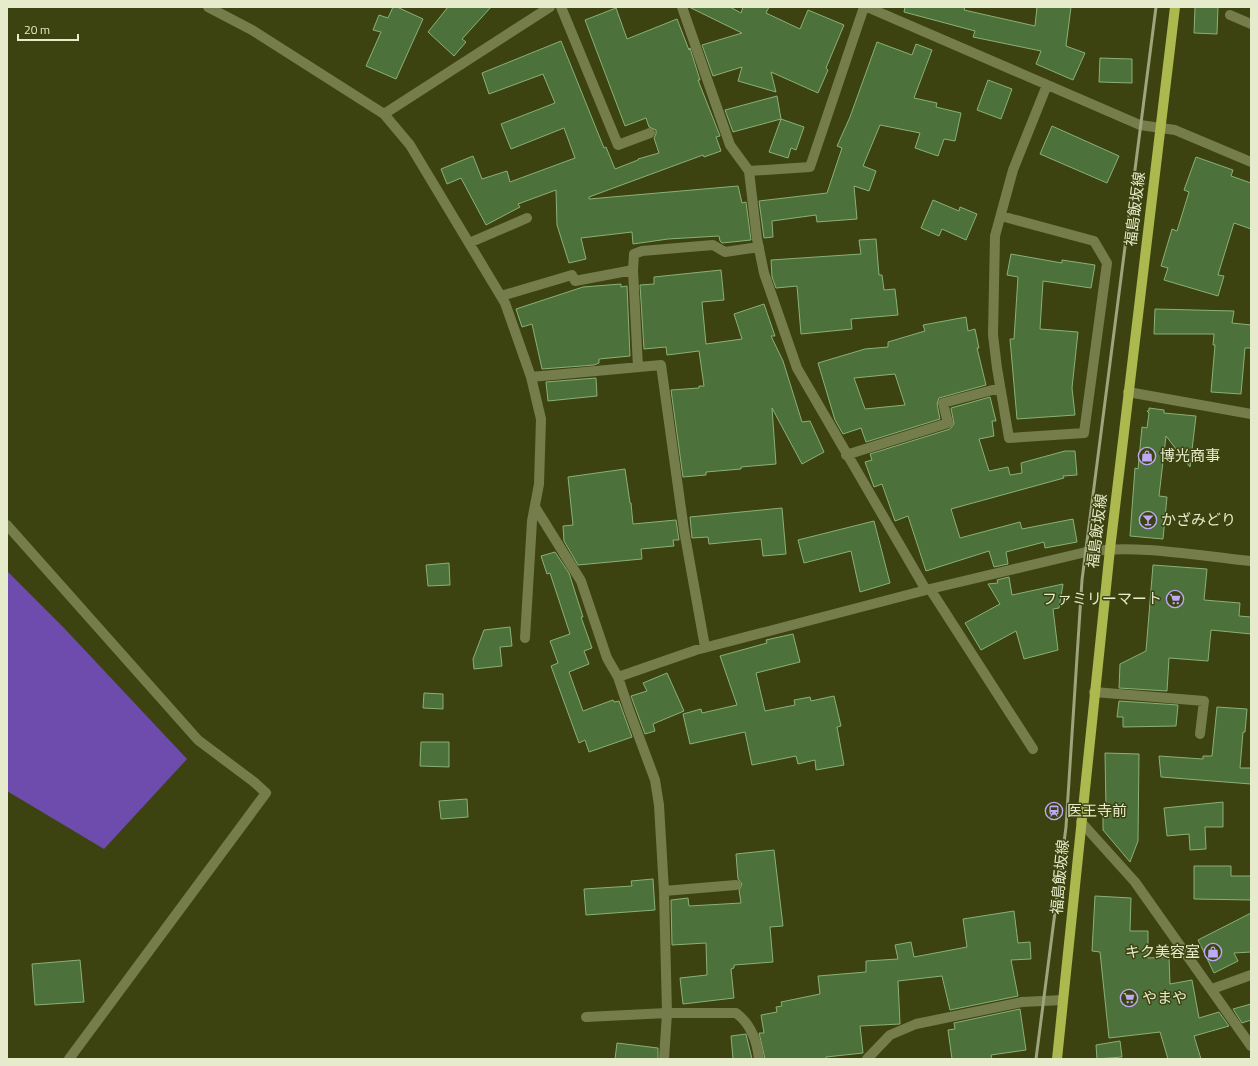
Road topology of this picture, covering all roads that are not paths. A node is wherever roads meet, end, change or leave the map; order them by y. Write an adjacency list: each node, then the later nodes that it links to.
1 (208, 7): 10 (street)
2 (550, 7): 10 (street)
3 (561, 7): 12 (street)
4 (682, 7): 14 (street)
5 (867, 7): 9 (street); 14 (street)
6 (1175, 7): 11 (main road, 福島飯坂線)
7 (1230, 15): 8 (street)
8 (1251, 24)
9 (1047, 85): 11 (street); 15 (street)
10 (384, 114): 17 (street)
11 (1160, 128): 13 (street); 24 (main road, 福島飯坂線)
12 (650, 133)
13 (1251, 162)
14 (749, 171): 18 (street)
15 (1001, 216): 23 (street); 23 (street)
16 (527, 218): 17 (street)
17 (469, 243): 20 (street)
18 (759, 247): 19 (street); 26 (street)
19 (633, 270): 20 (street); 21 (street)
20 (500, 296): 22 (street)
21 (638, 367): 22 (street); 33 (street)
22 (531, 378): 27 (street)
23 (1000, 388): 26 (street)
24 (1128, 392): 25 (street); 29 (main road, 福島飯坂線)
25 (1251, 414)
26 (846, 455): 31 (street)
27 (534, 507): 32 (street); 34 (street)
28 (7, 525): 47 (street)
29 (1110, 549): 30 (street); 31 (street); 35 (main road, 福島飯坂線)
30 (1251, 561)
31 (928, 589): 33 (street); 37 (street)
32 (525, 638)
33 (705, 647): 34 (street)
34 (618, 676): 40 (street)
35 (1094, 692): 36 (street); 38 (main road, 福島飯坂線)
36 (1200, 734)
37 (1033, 749)
38 (1080, 822): 42 (street); 43 (main road, 福島飯坂線)
39 (736, 885): 40 (street)
40 (664, 891): 44 (street)
41 (1251, 975): 42 (street)
42 (1212, 989): 46 (street)
43 (1064, 1000): 50 (street); 51 (main road, 福島飯坂線)
44 (667, 1012): 45 (street); 48 (street); 49 (street)
45 (586, 1017)
46 (1251, 1046)
47 (69, 1059)
48 (664, 1059)
49 (759, 1059)
50 (868, 1059)
51 (1057, 1059)

